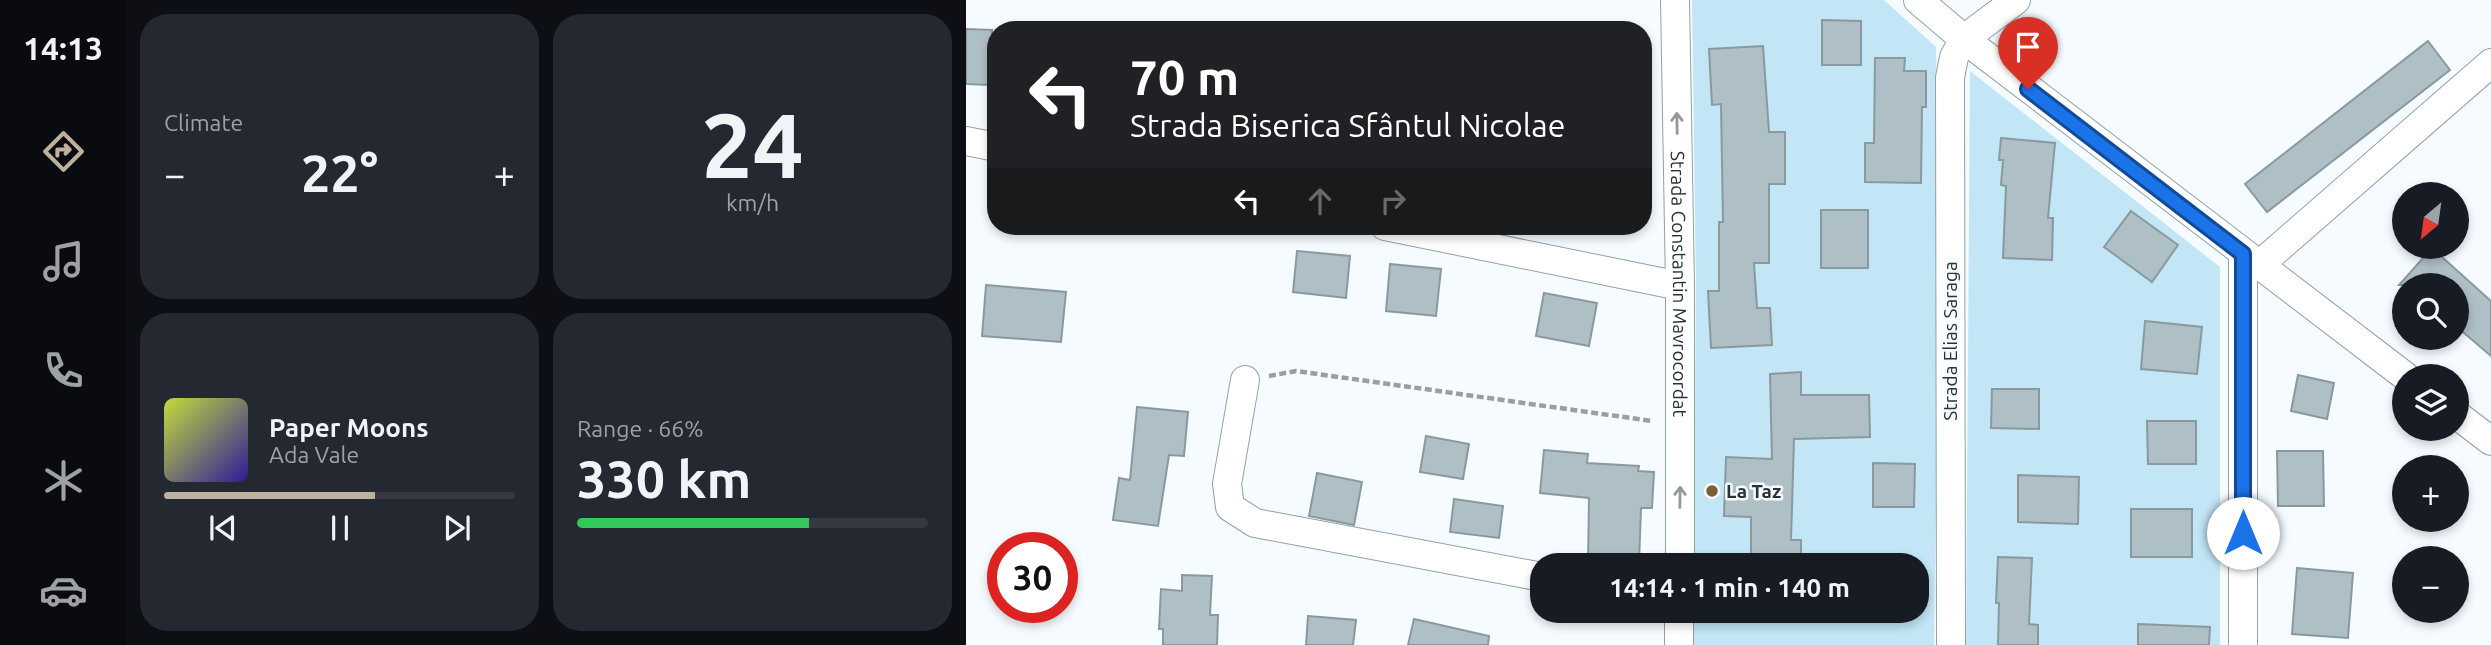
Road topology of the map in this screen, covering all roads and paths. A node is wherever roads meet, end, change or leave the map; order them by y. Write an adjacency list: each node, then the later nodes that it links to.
1 (1675, 0): 10 (street, Strada Constantin Mavrocordat, one-way to 1)
2 (1918, 0): 4 (street)
3 (2016, 0): 4 (street)
4 (1964, 39): 9 (street); 20 (street, Strada Elias Saraga)
5 (2491, 63): 9 (street)
6 (966, 141): 7 (street)
7 (987, 145)
8 (1429, 235): 10 (street)
9 (2251, 260): 11 (street); 21 (street)
10 (1680, 286): 14 (street, Strada Constantin Mavrocordat)
11 (2392, 366)
12 (1245, 380): 14 (path); 17 (street)
13 (2469, 424): 15 (street)
14 (1681, 425): 16 (street, Strada Constantin Mavrocordat, one-way to 14)
15 (2491, 441)
16 (1680, 553)
17 (1530, 575)
18 (1679, 623): 19 (street)
19 (1679, 645)
20 (1951, 645)
21 (2243, 645)

